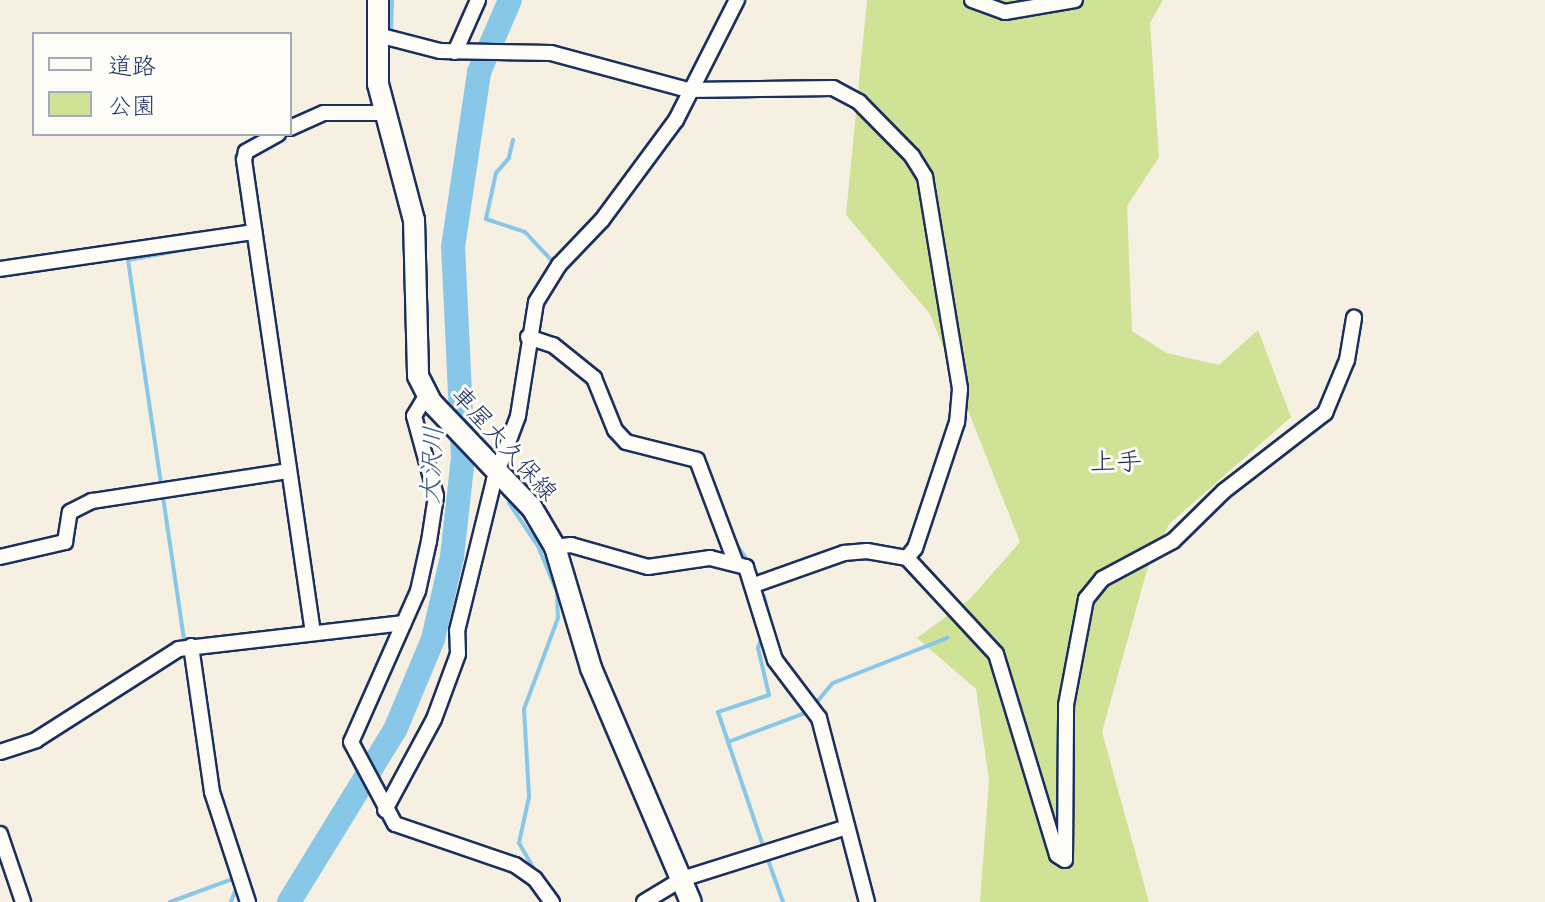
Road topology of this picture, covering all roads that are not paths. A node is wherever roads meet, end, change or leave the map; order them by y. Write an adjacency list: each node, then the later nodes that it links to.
1 (378, 0): 6 (main road, 車屋大久保線)
2 (478, 0): 7 (street)
3 (737, 0): 8 (street)
4 (972, 0): 5 (street)
5 (1075, 0)
6 (378, 35): 7 (street); 9 (main road, 車屋大久保線)
7 (460, 52): 8 (street)
8 (688, 90): 15 (street); 21 (street)
9 (383, 113): 10 (street); 16 (main road, 車屋大久保線)
10 (292, 127)
11 (274, 136): 12 (street)
12 (250, 233): 13 (street); 18 (street)
13 (0, 269)
14 (1354, 318): 21 (street)
15 (528, 337): 17 (street); 22 (street)
16 (429, 399): 17 (main road, 車屋大久保線); 24 (street)
17 (494, 466): 19 (main road, 車屋大久保線); 28 (street)
18 (289, 471): 20 (street); 25 (street)
19 (555, 547): 22 (street); 31 (main road, 車屋大久保線)
20 (0, 557)
21 (907, 558): 23 (street)
22 (735, 561): 23 (street)
23 (754, 585): 29 (street)
24 (403, 623): 25 (street); 28 (street)
25 (313, 632): 26 (street)
26 (188, 647): 27 (street); 33 (street)
27 (0, 752)
28 (383, 806): 34 (street)
29 (844, 828): 31 (street); 37 (street)
30 (0, 834): 32 (street)
31 (682, 879): 35 (street); 36 (main road, 車屋大久保線)
32 (23, 902)
33 (248, 902)
34 (552, 902)
35 (644, 902)
36 (691, 902)
37 (867, 902)

